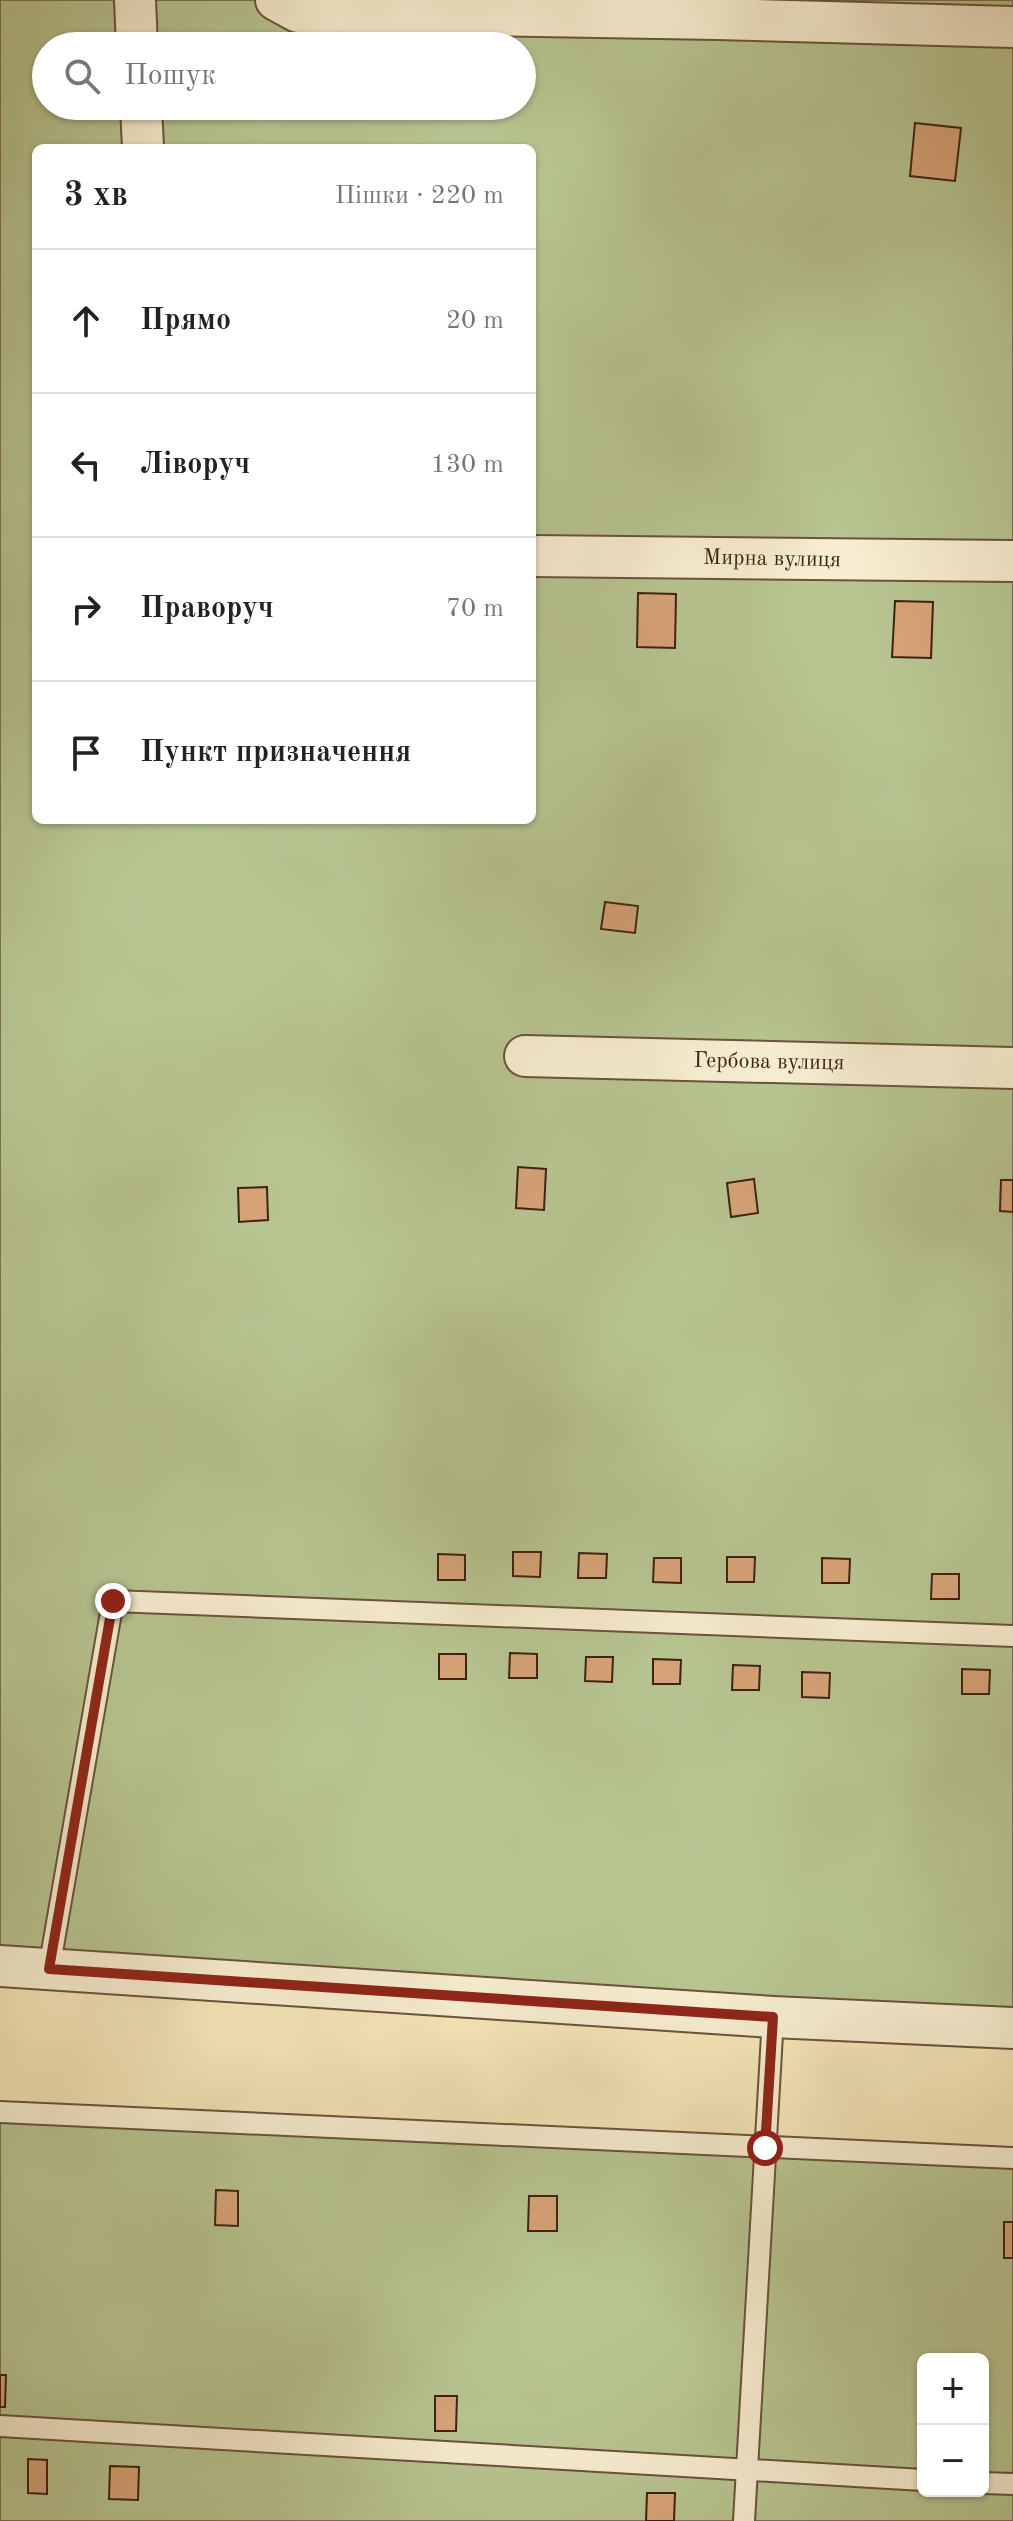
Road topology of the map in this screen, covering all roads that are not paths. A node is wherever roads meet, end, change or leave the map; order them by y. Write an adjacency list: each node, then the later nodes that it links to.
1 (135, 0): 4 (street)
2 (276, 0): 3 (street)
3 (1013, 27)
4 (136, 32)
5 (142, 120): 6 (street)
6 (143, 144)
7 (536, 556): 8 (street, Мирна вулиця)
8 (1013, 561)
9 (525, 1056): 10 (street, Гербова вулиця)
10 (1013, 1068)
11 (1013, 1636): 13 (lane)
12 (0, 1966): 13 (street)
13 (49, 1969): 14 (street)
14 (773, 2017): 15 (street); 17 (lane)
15 (1013, 2028)
16 (0, 2112): 17 (lane)
17 (765, 2148): 18 (lane); 20 (lane)
18 (1013, 2158)
19 (0, 2426): 20 (lane)
20 (747, 2471): 21 (lane); 24 (lane)
21 (917, 2480)
22 (989, 2483): 23 (lane)
23 (1013, 2484)
24 (744, 2521)

